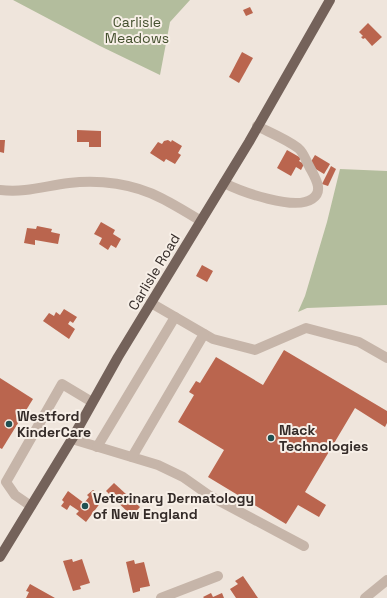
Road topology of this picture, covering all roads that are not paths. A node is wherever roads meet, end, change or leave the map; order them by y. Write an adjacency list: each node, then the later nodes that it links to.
1 (330, 0): 2 (main road, Carlisle Road)
2 (257, 126): 3 (main road, Carlisle Road); 3 (street)
3 (224, 183): 5 (main road, Carlisle Road)
4 (0, 190): 5 (street)
5 (201, 221): 6 (main road, Carlisle Road)
6 (151, 303): 7 (street); 10 (main road, Carlisle Road)
7 (175, 317): 8 (street); 12 (street)
8 (204, 334): 9 (street); 13 (street)
9 (387, 358)
10 (92, 402): 11 (main road, Carlisle Road); 14 (street)
11 (72, 439): 12 (street); 14 (main road, Carlisle Road)
12 (97, 446): 13 (street)
13 (132, 457): 15 (street)
14 (31, 506): 16 (main road, Carlisle Road)
15 (304, 546)
16 (0, 557)
17 (218, 576): 19 (street)
18 (387, 580): 20 (street)
19 (161, 598)
20 (365, 598)

